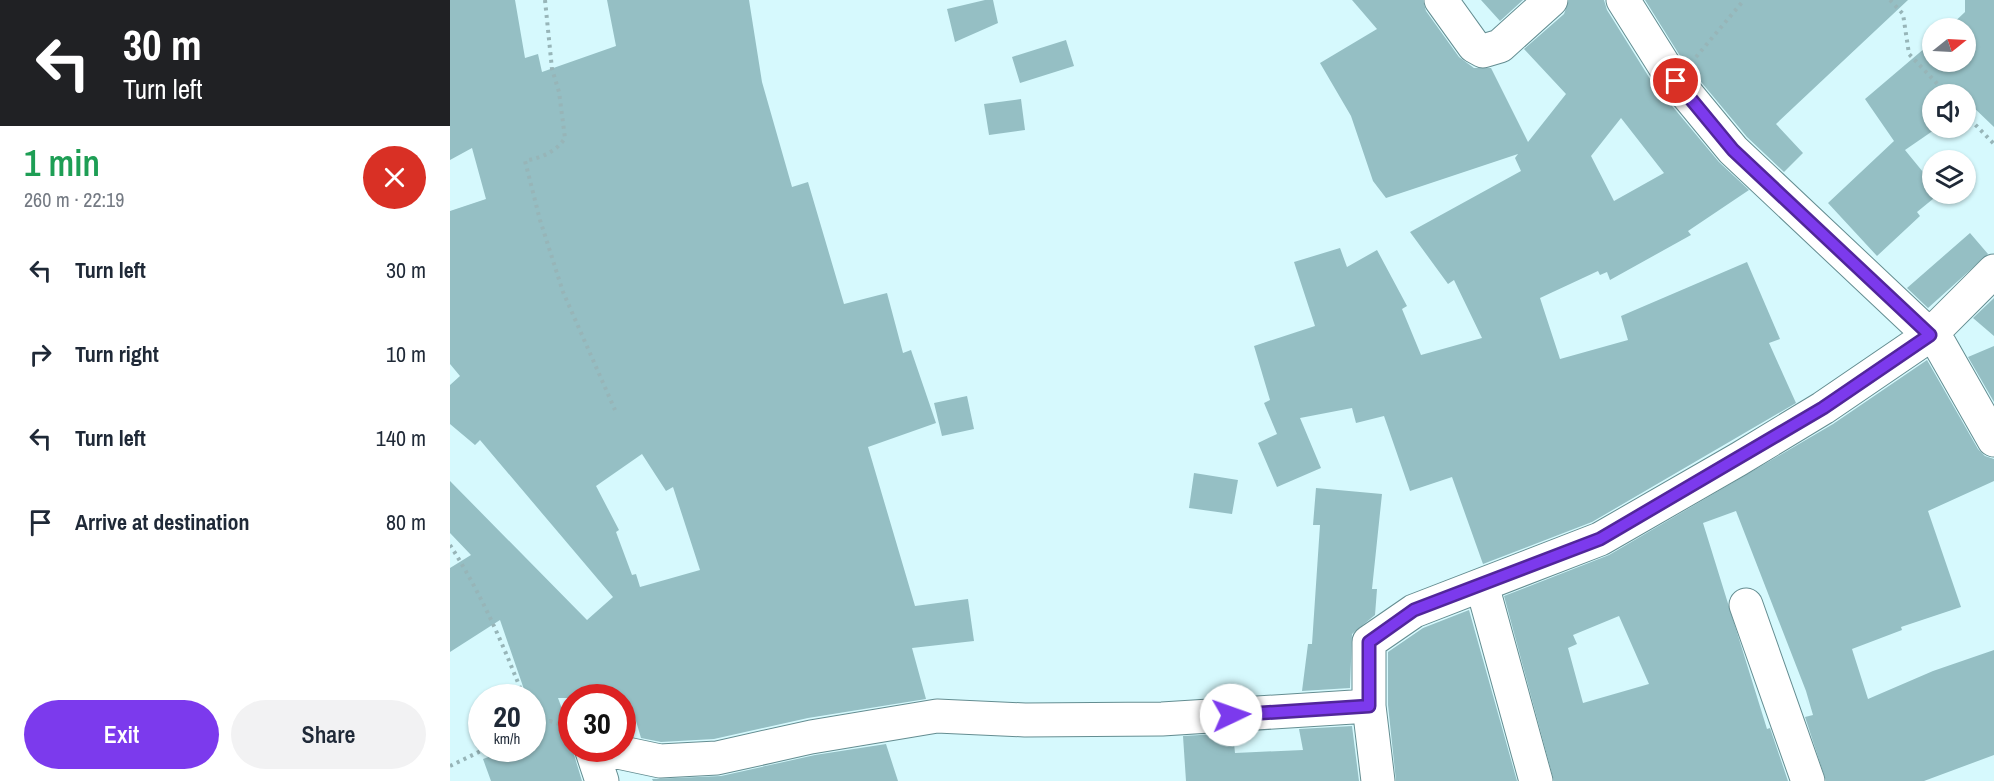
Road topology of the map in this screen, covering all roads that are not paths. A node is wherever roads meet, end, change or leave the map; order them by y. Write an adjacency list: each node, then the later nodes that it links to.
1 (1441, 0): 2 (street)
2 (1551, 0)
3 (1623, 0): 5 (street)
4 (1994, 271): 5 (street)
5 (1930, 335): 6 (street); 7 (street)
6 (1994, 440)
7 (1482, 585): 9 (street); 14 (street)
8 (1746, 605): 15 (street)
9 (1369, 706): 10 (street); 13 (street)
10 (636, 756)
11 (596, 762): 12 (street)
12 (602, 781)
13 (1378, 781)
14 (1536, 781)
15 (1808, 781)

